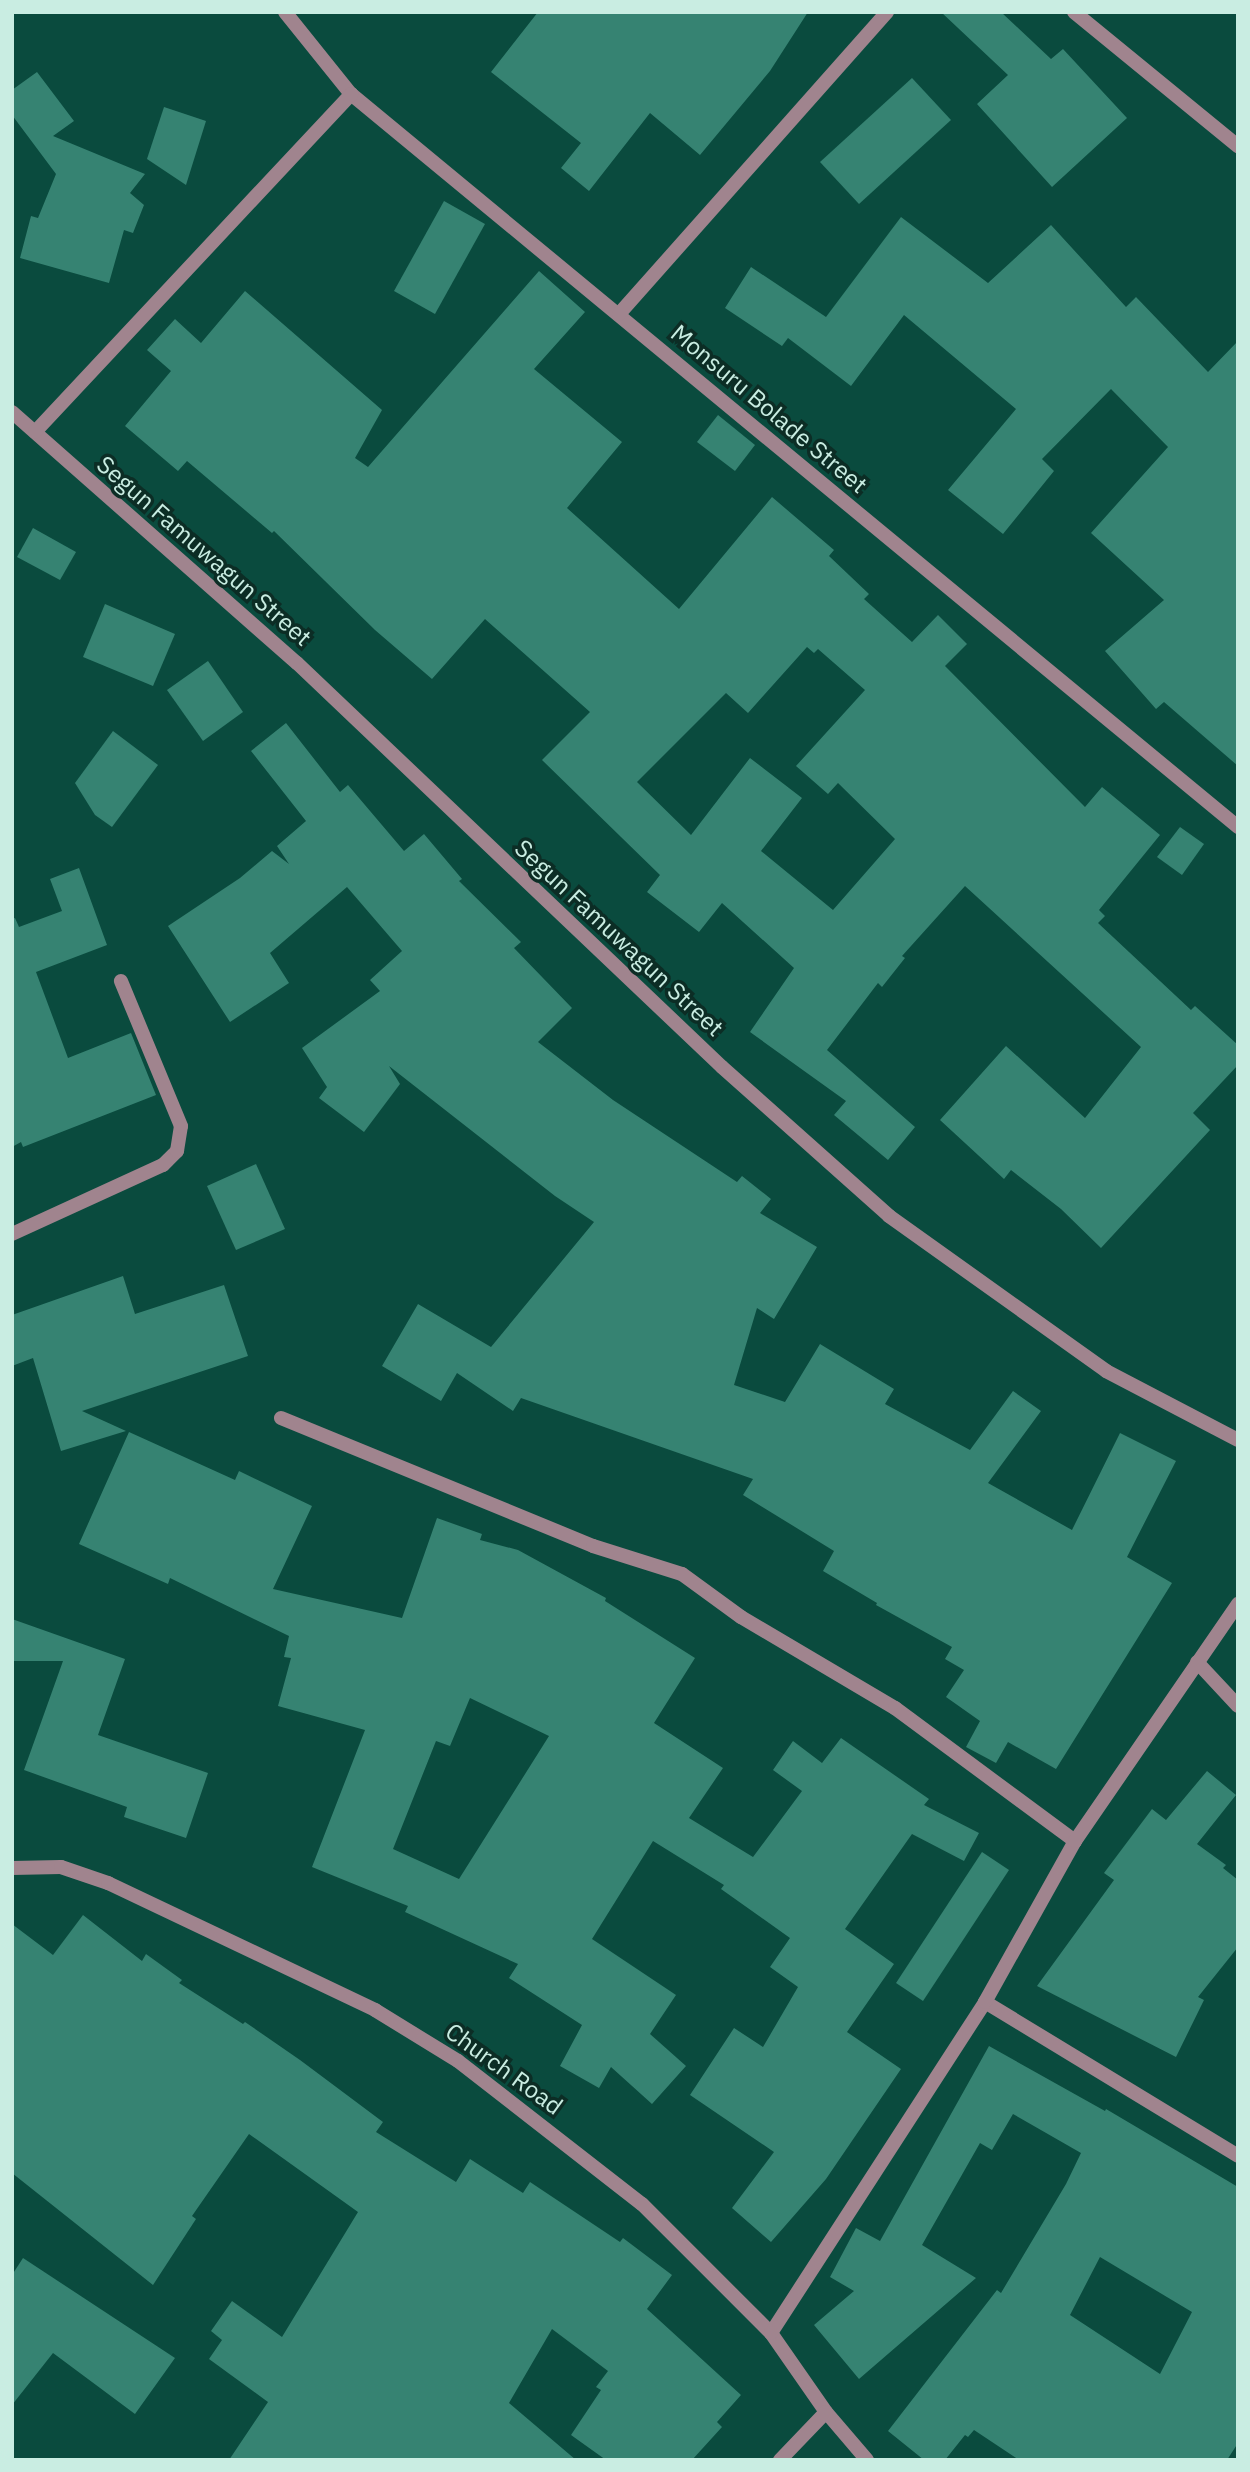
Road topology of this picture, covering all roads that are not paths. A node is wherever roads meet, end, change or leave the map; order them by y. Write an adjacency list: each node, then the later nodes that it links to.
1 (285, 12): 4 (street, Monsuru Bolade Street)
2 (887, 12): 6 (street)
3 (1074, 12): 5 (street)
4 (351, 94): 6 (street, Monsuru Bolade Street); 8 (street)
5 (1238, 146)
6 (619, 314): 9 (street, Monsuru Bolade Street)
7 (12, 412): 8 (street, Segun Famuwagun Street)
8 (35, 432): 13 (street, Segun Famuwagun Street)
9 (1238, 827)
10 (121, 981): 11 (street)
11 (12, 1234)
12 (281, 1419): 17 (street)
13 (1238, 1440)
14 (1238, 1604): 15 (street)
15 (1197, 1662): 16 (street); 17 (street)
16 (1238, 1706)
17 (1075, 1841): 19 (street)
18 (12, 1868): 21 (street, Church Road)
19 (985, 2002): 20 (street); 21 (street)
20 (1238, 2156)
21 (771, 2333): 22 (street, Church Road)
22 (827, 2412): 23 (street); 24 (street, Church Road)
23 (780, 2460)
24 (867, 2460)

